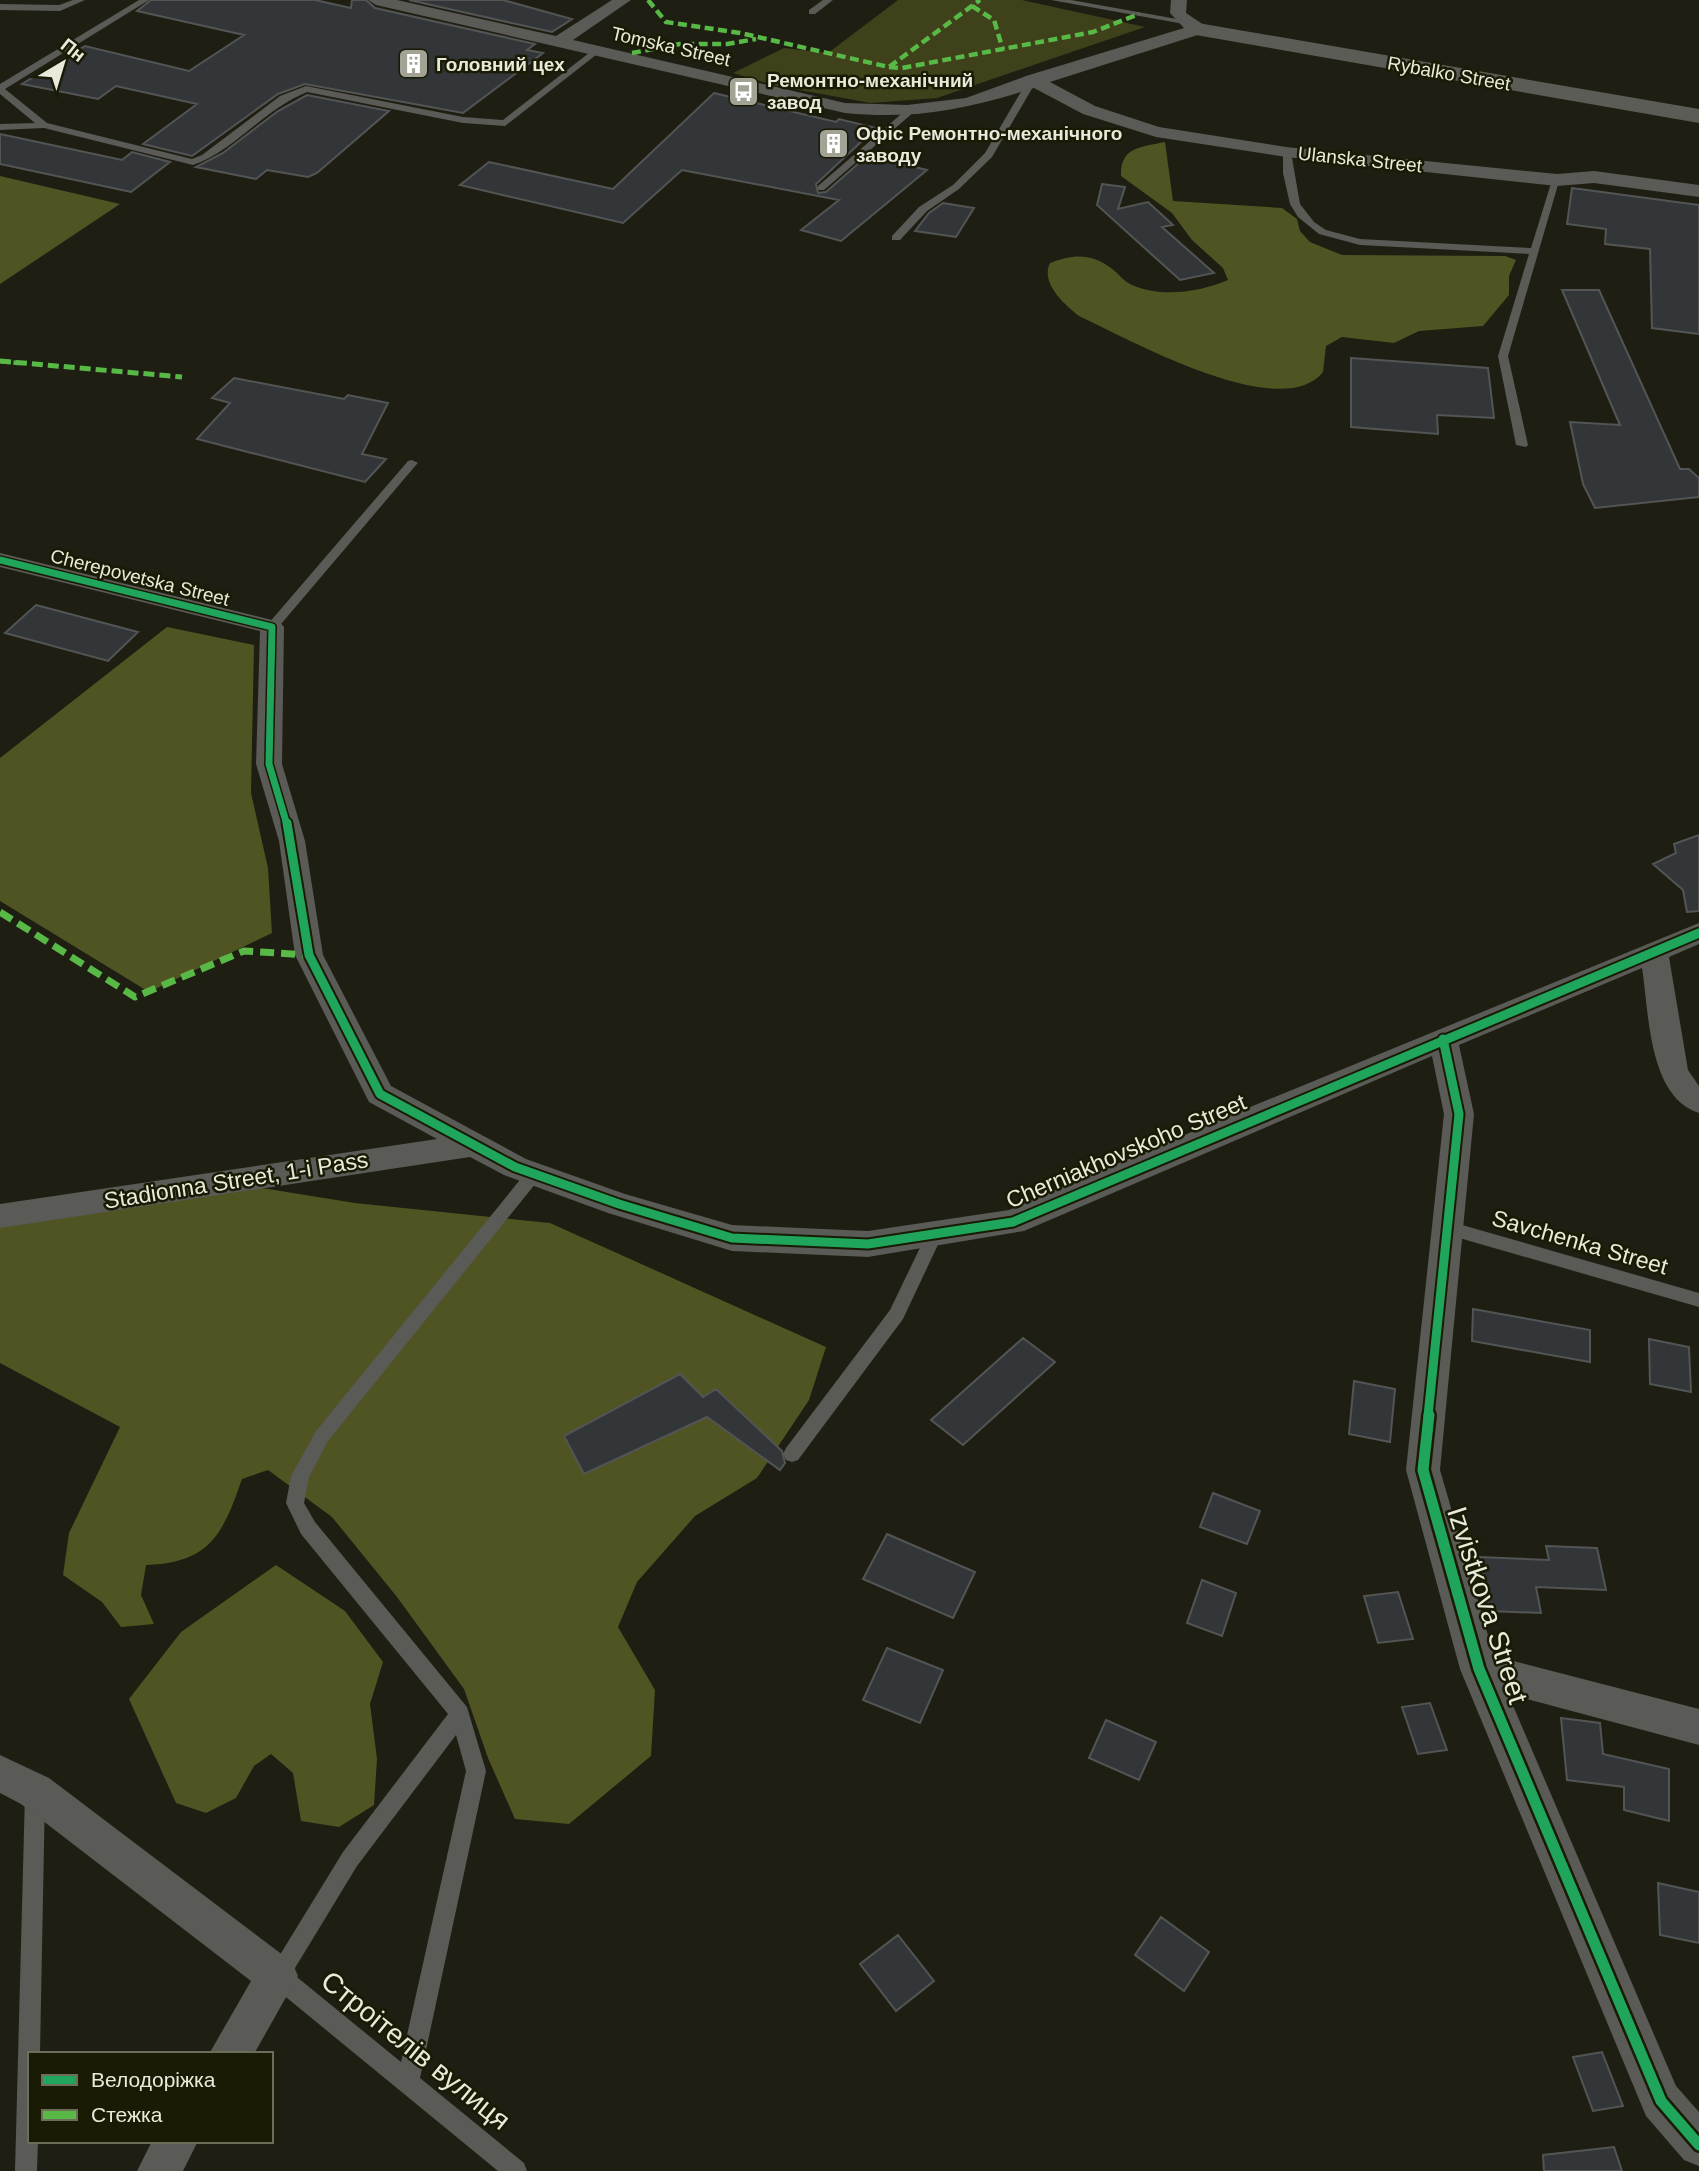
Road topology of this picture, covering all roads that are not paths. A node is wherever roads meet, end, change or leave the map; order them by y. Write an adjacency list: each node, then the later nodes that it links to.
1 (81, 0): 8 (lane)
2 (145, 0): 14 (lane)
3 (376, 0): 11 (street, Tomska Street)
4 (623, 0): 11 (street)
5 (829, 0): 9 (lane)
6 (1055, 0): 10 (lane)
7 (1179, 0): 10 (street)
8 (0, 7)
9 (812, 12)
10 (1191, 25): 13 (street, Tomska Street); 16 (street, Rybalko Street)
11 (559, 42): 12 (street, Tomska Street)
12 (597, 51): 15 (street, Tomska Street); 17 (lane)
13 (1032, 80): 15 (street, Tomska Street); 19 (street, Ulanska Street); 23 (lane)
14 (0, 89): 17 (lane)
15 (910, 111): 21 (lane)
16 (1699, 117)
17 (44, 125): 18 (lane)
18 (0, 127)
19 (1286, 152): 20 (street, Ulanska Street); 24 (lane)
20 (1557, 180): 22 (street, Ulanska Street); 24 (lane)
21 (821, 188)
22 (1699, 191)
23 (896, 238)
24 (1535, 251): 25 (lane)
25 (1522, 445)
26 (412, 463): 28 (lane)
27 (2, 565): 28 (street, Cherepovetska Street)
28 (272, 627): 33 (street, Cherniakhovskoho Street)
29 (1699, 933): 30 (street, Cherniakhovskoho Street)
30 (1654, 952): 31 (street, Cherniakhovskoho Street); 32 (street)
31 (1443, 1039): 36 (street, Izvistkova Street); 37 (street, Cherniakhovskoho Street)
32 (1699, 1102)
33 (473, 1145): 34 (street, Cherniakhovskoho Street); 35 (street, Stadionna Street, 1-i Pass)
34 (534, 1174): 37 (street, Cherniakhovskoho Street); 41 (lane)
35 (0, 1216)
36 (1448, 1228): 38 (lane, Savchenka Street); 40 (street, Izvistkova Street)
37 (935, 1234): 39 (lane)
38 (1699, 1300)
39 (793, 1454)
40 (1479, 1669): 42 (street); 51 (street, Izvistkova Street)
41 (460, 1714): 45 (lane); 48 (lane)
42 (1699, 1727)
43 (0, 1773): 44 (street)
44 (35, 1791): 45 (street); 46 (lane)
45 (278, 1976): 47 (street); 48 (lane, Строiтелiв вулиця)
46 (29, 2052)
47 (231, 2052)
48 (408, 2080): 54 (lane, Строiтелiв вулиця)
49 (28, 2087): 52 (lane)
50 (176, 2143): 53 (street)
51 (1698, 2144)
52 (26, 2171)
53 (159, 2171)
54 (516, 2171)

